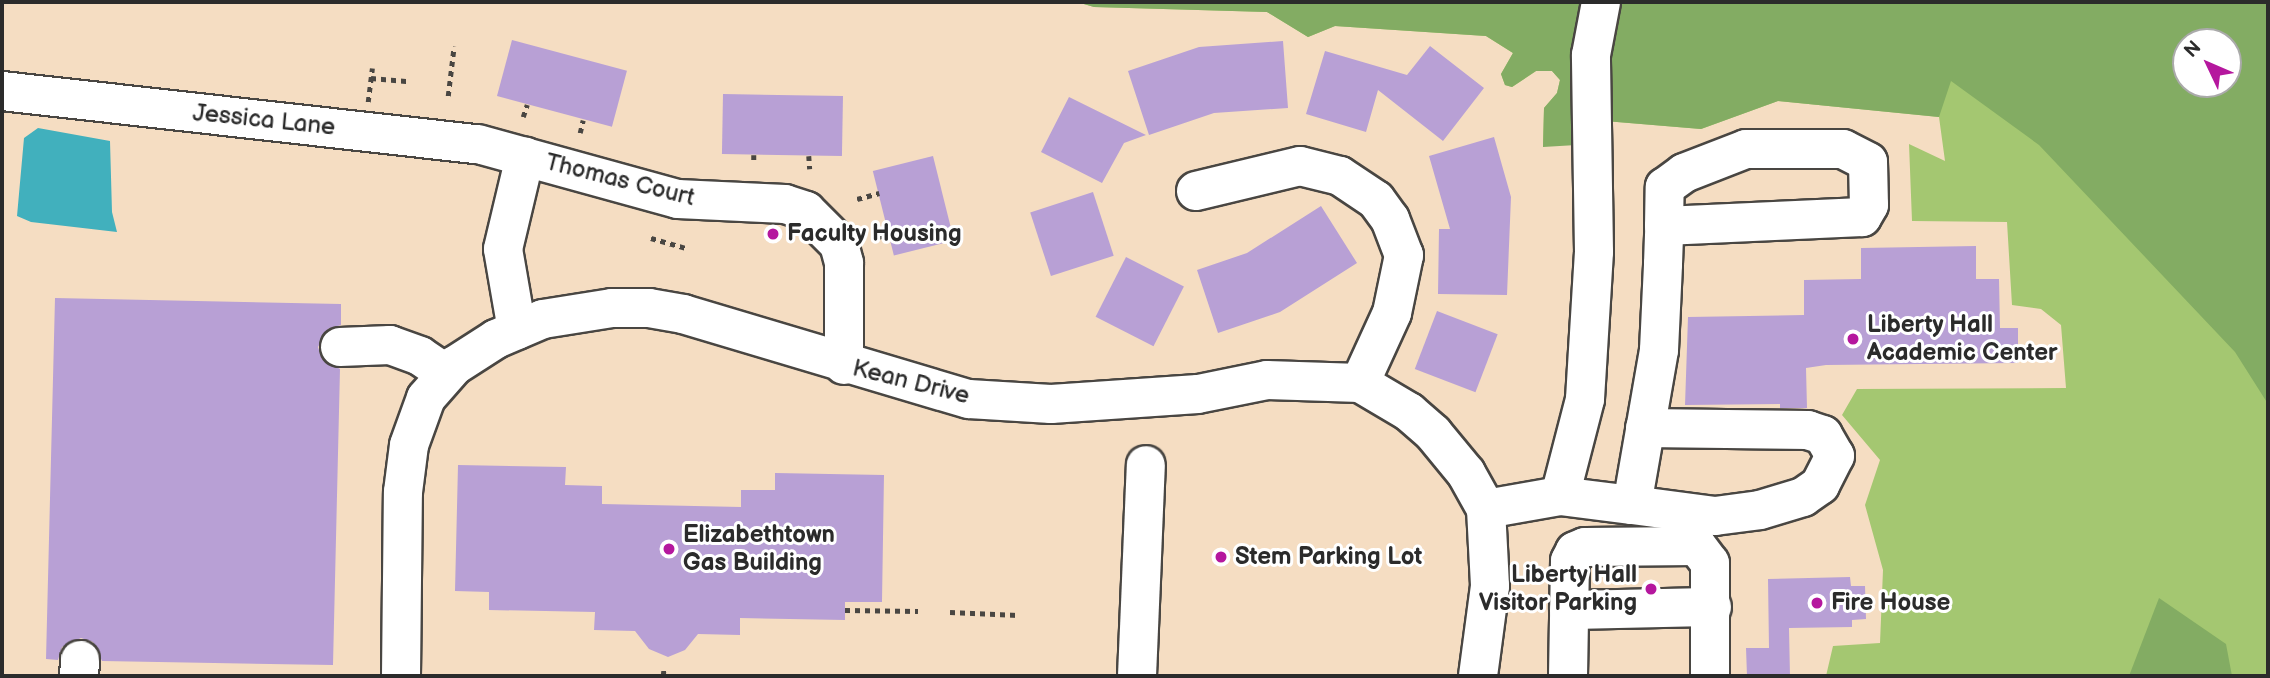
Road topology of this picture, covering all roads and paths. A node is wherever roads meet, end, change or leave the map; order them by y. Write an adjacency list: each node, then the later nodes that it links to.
1 (1598, 14): 33 (street)
2 (454, 46): 7 (path)
3 (372, 68): 4 (path)
4 (371, 78): 5 (path); 9 (path)
5 (409, 81)
6 (2, 91): 15 (street, Jessica Lane)
7 (448, 96)
8 (527, 105): 10 (path)
9 (367, 110)
10 (523, 117)
11 (583, 120): 12 (path)
12 (580, 133)
13 (754, 155): 16 (path)
14 (809, 156): 17 (path)
15 (525, 157): 26 (street, Thomas Court); 28 (street, Thomas Court)
16 (754, 163)
17 (810, 169)
18 (1196, 191): 30 (street)
19 (878, 193): 20 (path)
20 (857, 199)
21 (1664, 226): 21 (street); 31 (street)
22 (889, 234): 23 (path)
23 (878, 237)
24 (651, 238): 25 (path)
25 (686, 248)
26 (517, 330): 28 (street, Kean Drive); 29 (street, Kean Drive)
27 (341, 347): 29 (street)
28 (844, 365): 30 (street, Kean Drive)
29 (447, 374): 43 (street, Kean Drive)
30 (1360, 383): 35 (street, Kean Drive)
31 (1645, 428): 34 (street); 34 (street)
32 (1146, 465): 45 (street)
33 (1560, 496): 34 (street); 35 (street)
34 (1632, 505)
35 (1486, 509): 46 (street, Kean Drive)
36 (1712, 607): 38 (street); 38 (street); 48 (street)
37 (845, 610): 39 (path)
38 (1569, 610): 47 (street)
39 (918, 611)
40 (950, 612): 41 (path)
41 (1019, 615)
42 (664, 667): 44 (path)
43 (401, 676)
44 (663, 676)
45 (1137, 676)
46 (1478, 676)
47 (1567, 676)
48 (1710, 676)

